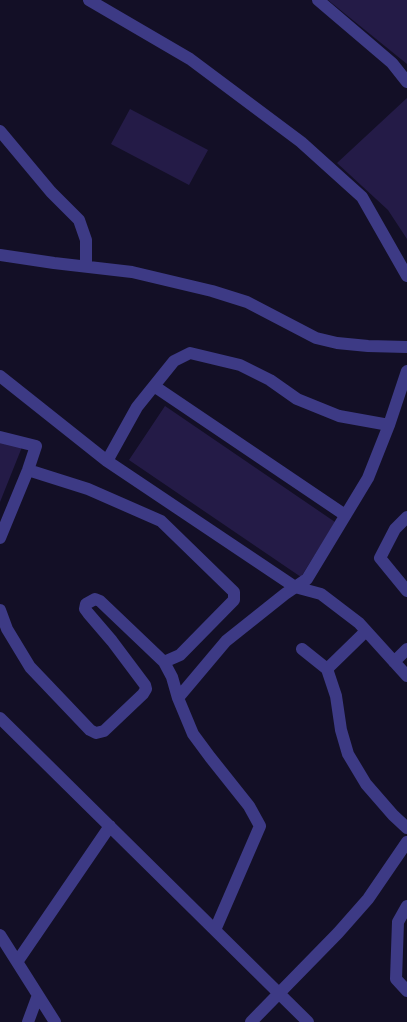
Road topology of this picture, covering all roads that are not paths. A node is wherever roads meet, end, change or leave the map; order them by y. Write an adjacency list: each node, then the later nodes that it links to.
1 (89, 0): 7 (street)
2 (318, 0): 3 (street)
3 (407, 82)
4 (0, 131): 6 (street)
5 (0, 255): 6 (street)
6 (86, 266): 8 (street)
7 (405, 268)
8 (407, 347)
9 (406, 374): 12 (street)
10 (0, 376): 14 (street)
11 (154, 386): 12 (street); 14 (street); 16 (street)
12 (389, 425): 16 (street)
13 (0, 437): 15 (street)
14 (107, 462): 19 (street)
15 (28, 470): 18 (street); 25 (street)
16 (345, 515): 19 (street)
17 (407, 517): 20 (street)
18 (0, 538)
19 (295, 587): 22 (street); 29 (street)
20 (407, 591)
21 (0, 610): 25 (street)
22 (366, 631): 26 (street); 27 (street)
23 (302, 649): 27 (street)
24 (407, 649): 26 (street)
25 (164, 662): 29 (street)
26 (394, 662): 28 (street)
27 (327, 669): 32 (street)
28 (407, 676)
29 (178, 698): 35 (street)
30 (0, 718): 31 (street)
31 (110, 826): 35 (street); 37 (street)
32 (407, 828)
33 (407, 842): 39 (street)
34 (407, 906): 38 (street)
35 (215, 930): 39 (street)
36 (0, 935): 37 (street)
37 (17, 962): 40 (street)
38 (407, 990)
39 (279, 993): 43 (street); 44 (street)
40 (38, 995): 41 (street); 42 (street)
41 (28, 1022)
42 (54, 1022)
43 (251, 1022)
44 (308, 1022)

